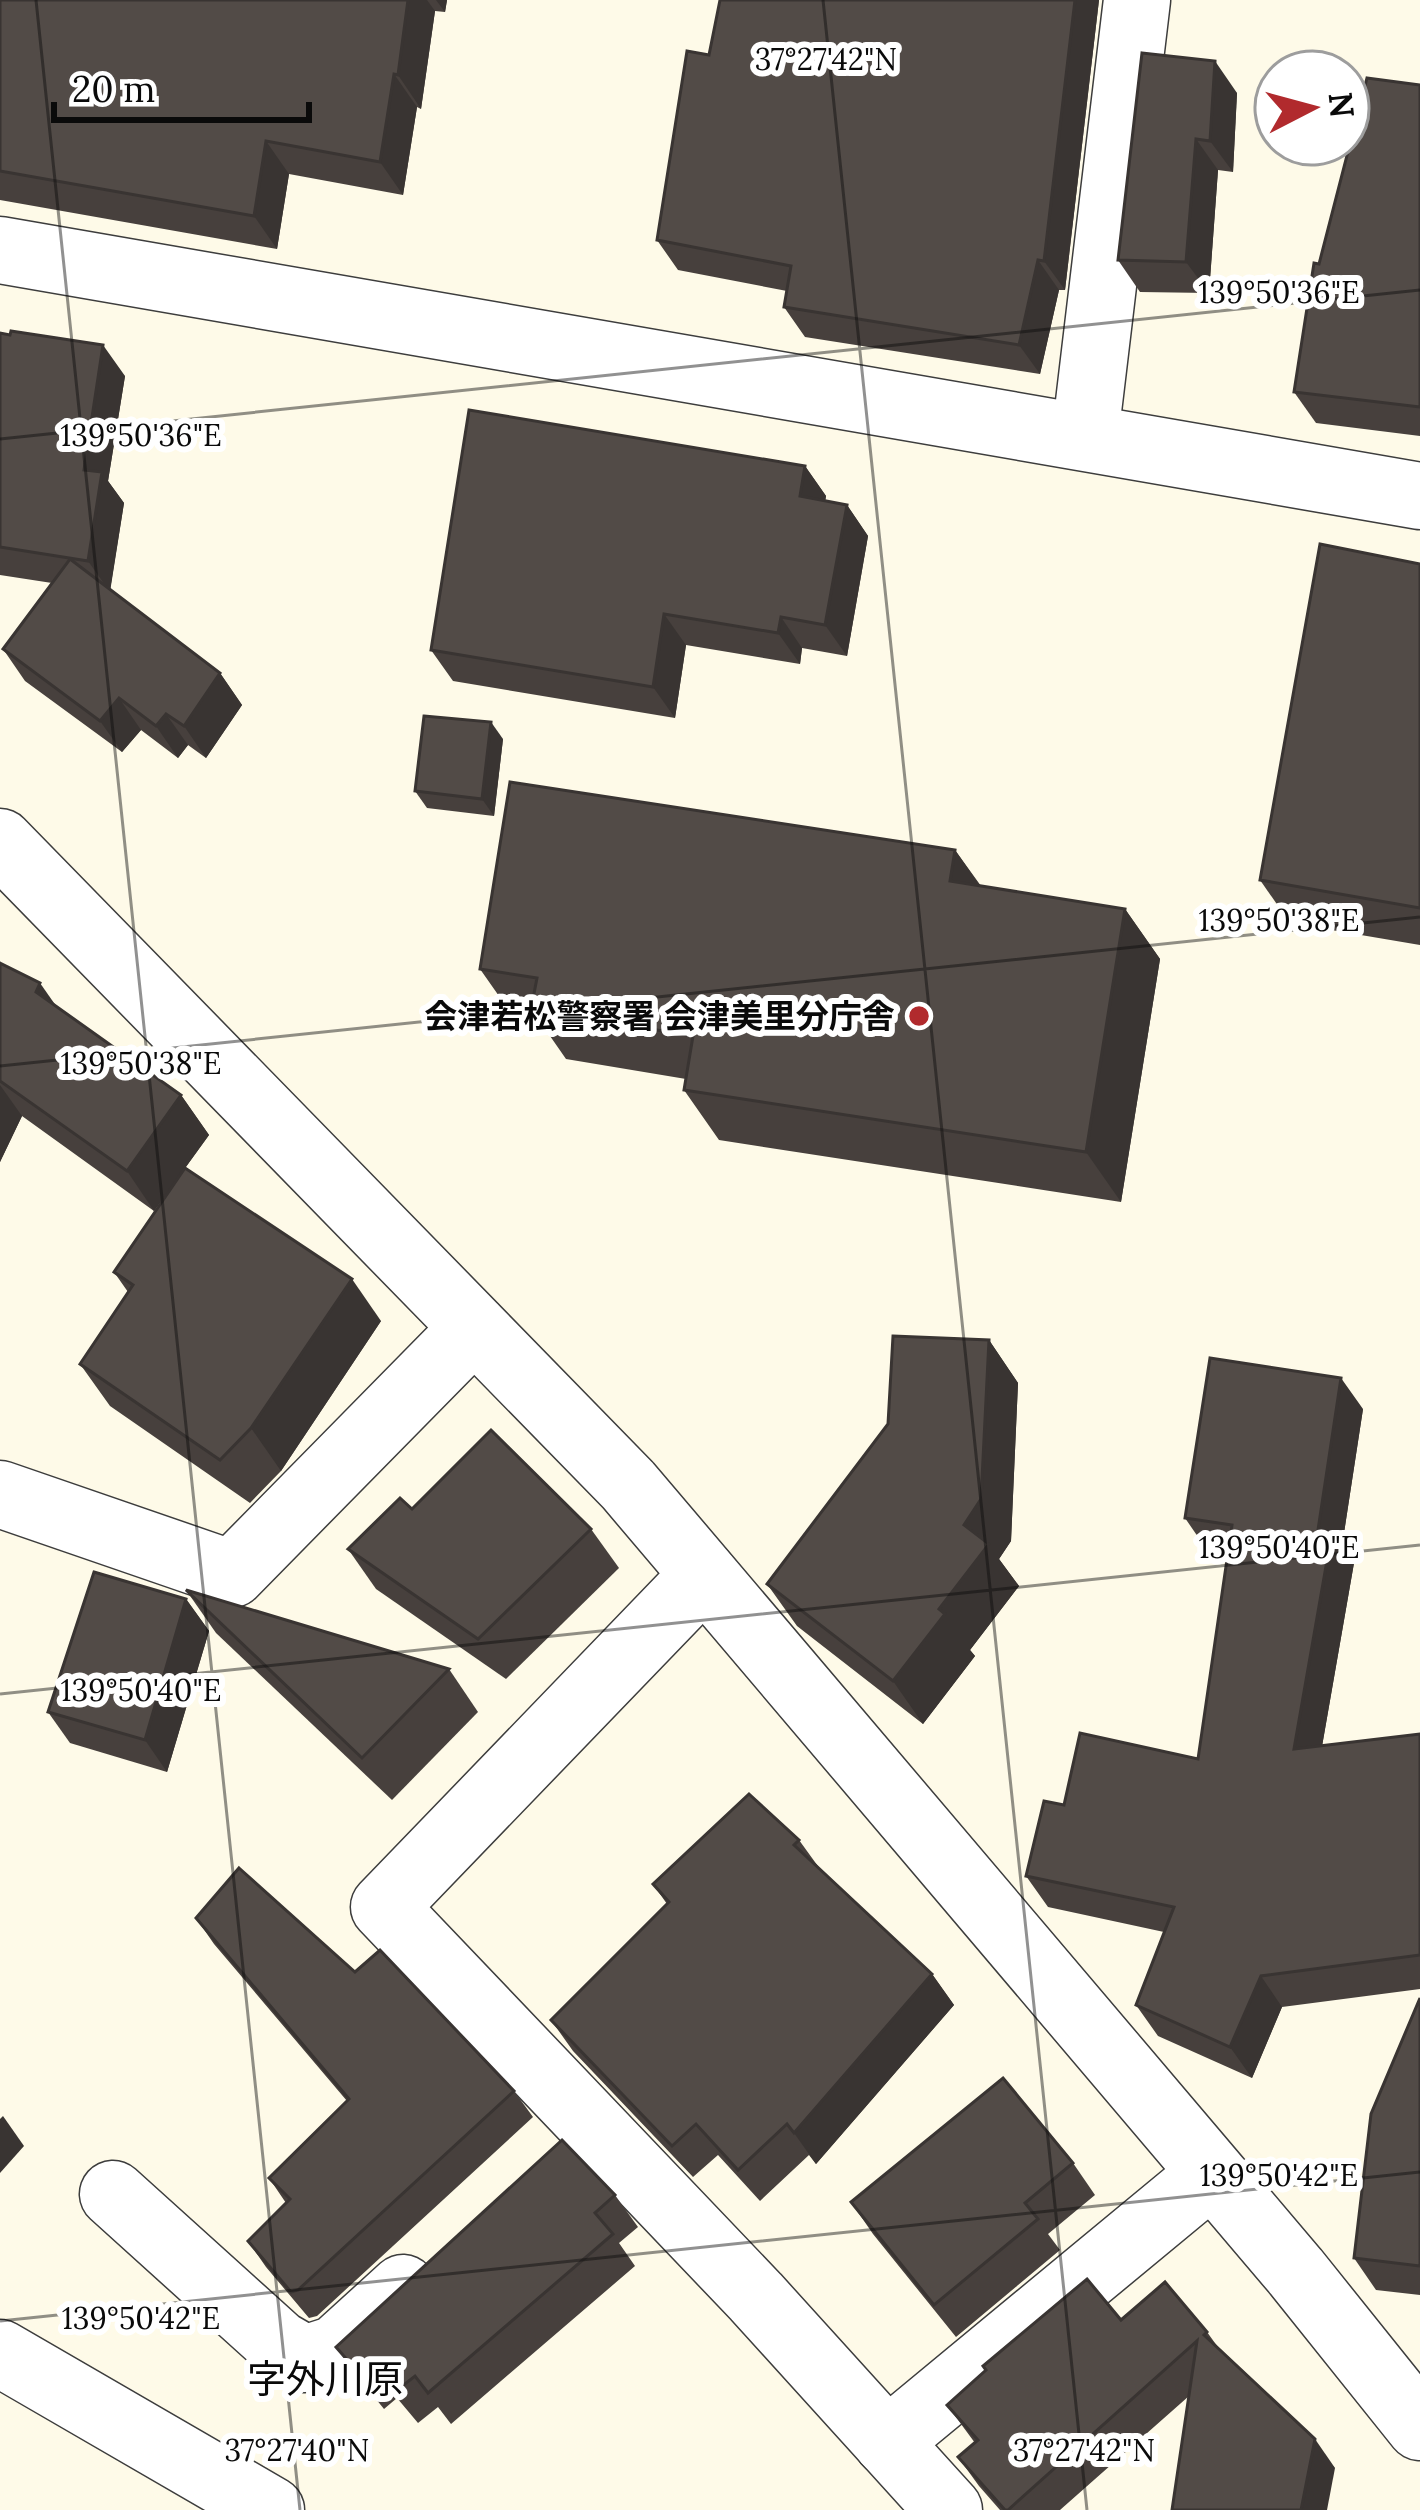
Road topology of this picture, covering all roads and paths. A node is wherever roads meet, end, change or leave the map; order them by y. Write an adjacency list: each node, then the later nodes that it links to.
1 (1137, 0): 3 (street)
2 (0, 250): 3 (street)
3 (1085, 436): 4 (street)
4 (1420, 496)
5 (0, 842): 6 (street)
6 (474, 1328): 7 (street); 8 (street)
7 (0, 1494)
8 (704, 1575): 9 (street); 11 (street)
9 (587, 2118): 10 (street); 16 (street)
10 (537, 2164)
11 (1211, 2174): 15 (street); 16 (street)
12 (113, 2194): 13 (street)
13 (453, 2242)
14 (0, 2353): 17 (street)
15 (1420, 2427)
16 (887, 2441): 18 (street)
17 (271, 2510)
18 (949, 2510)

